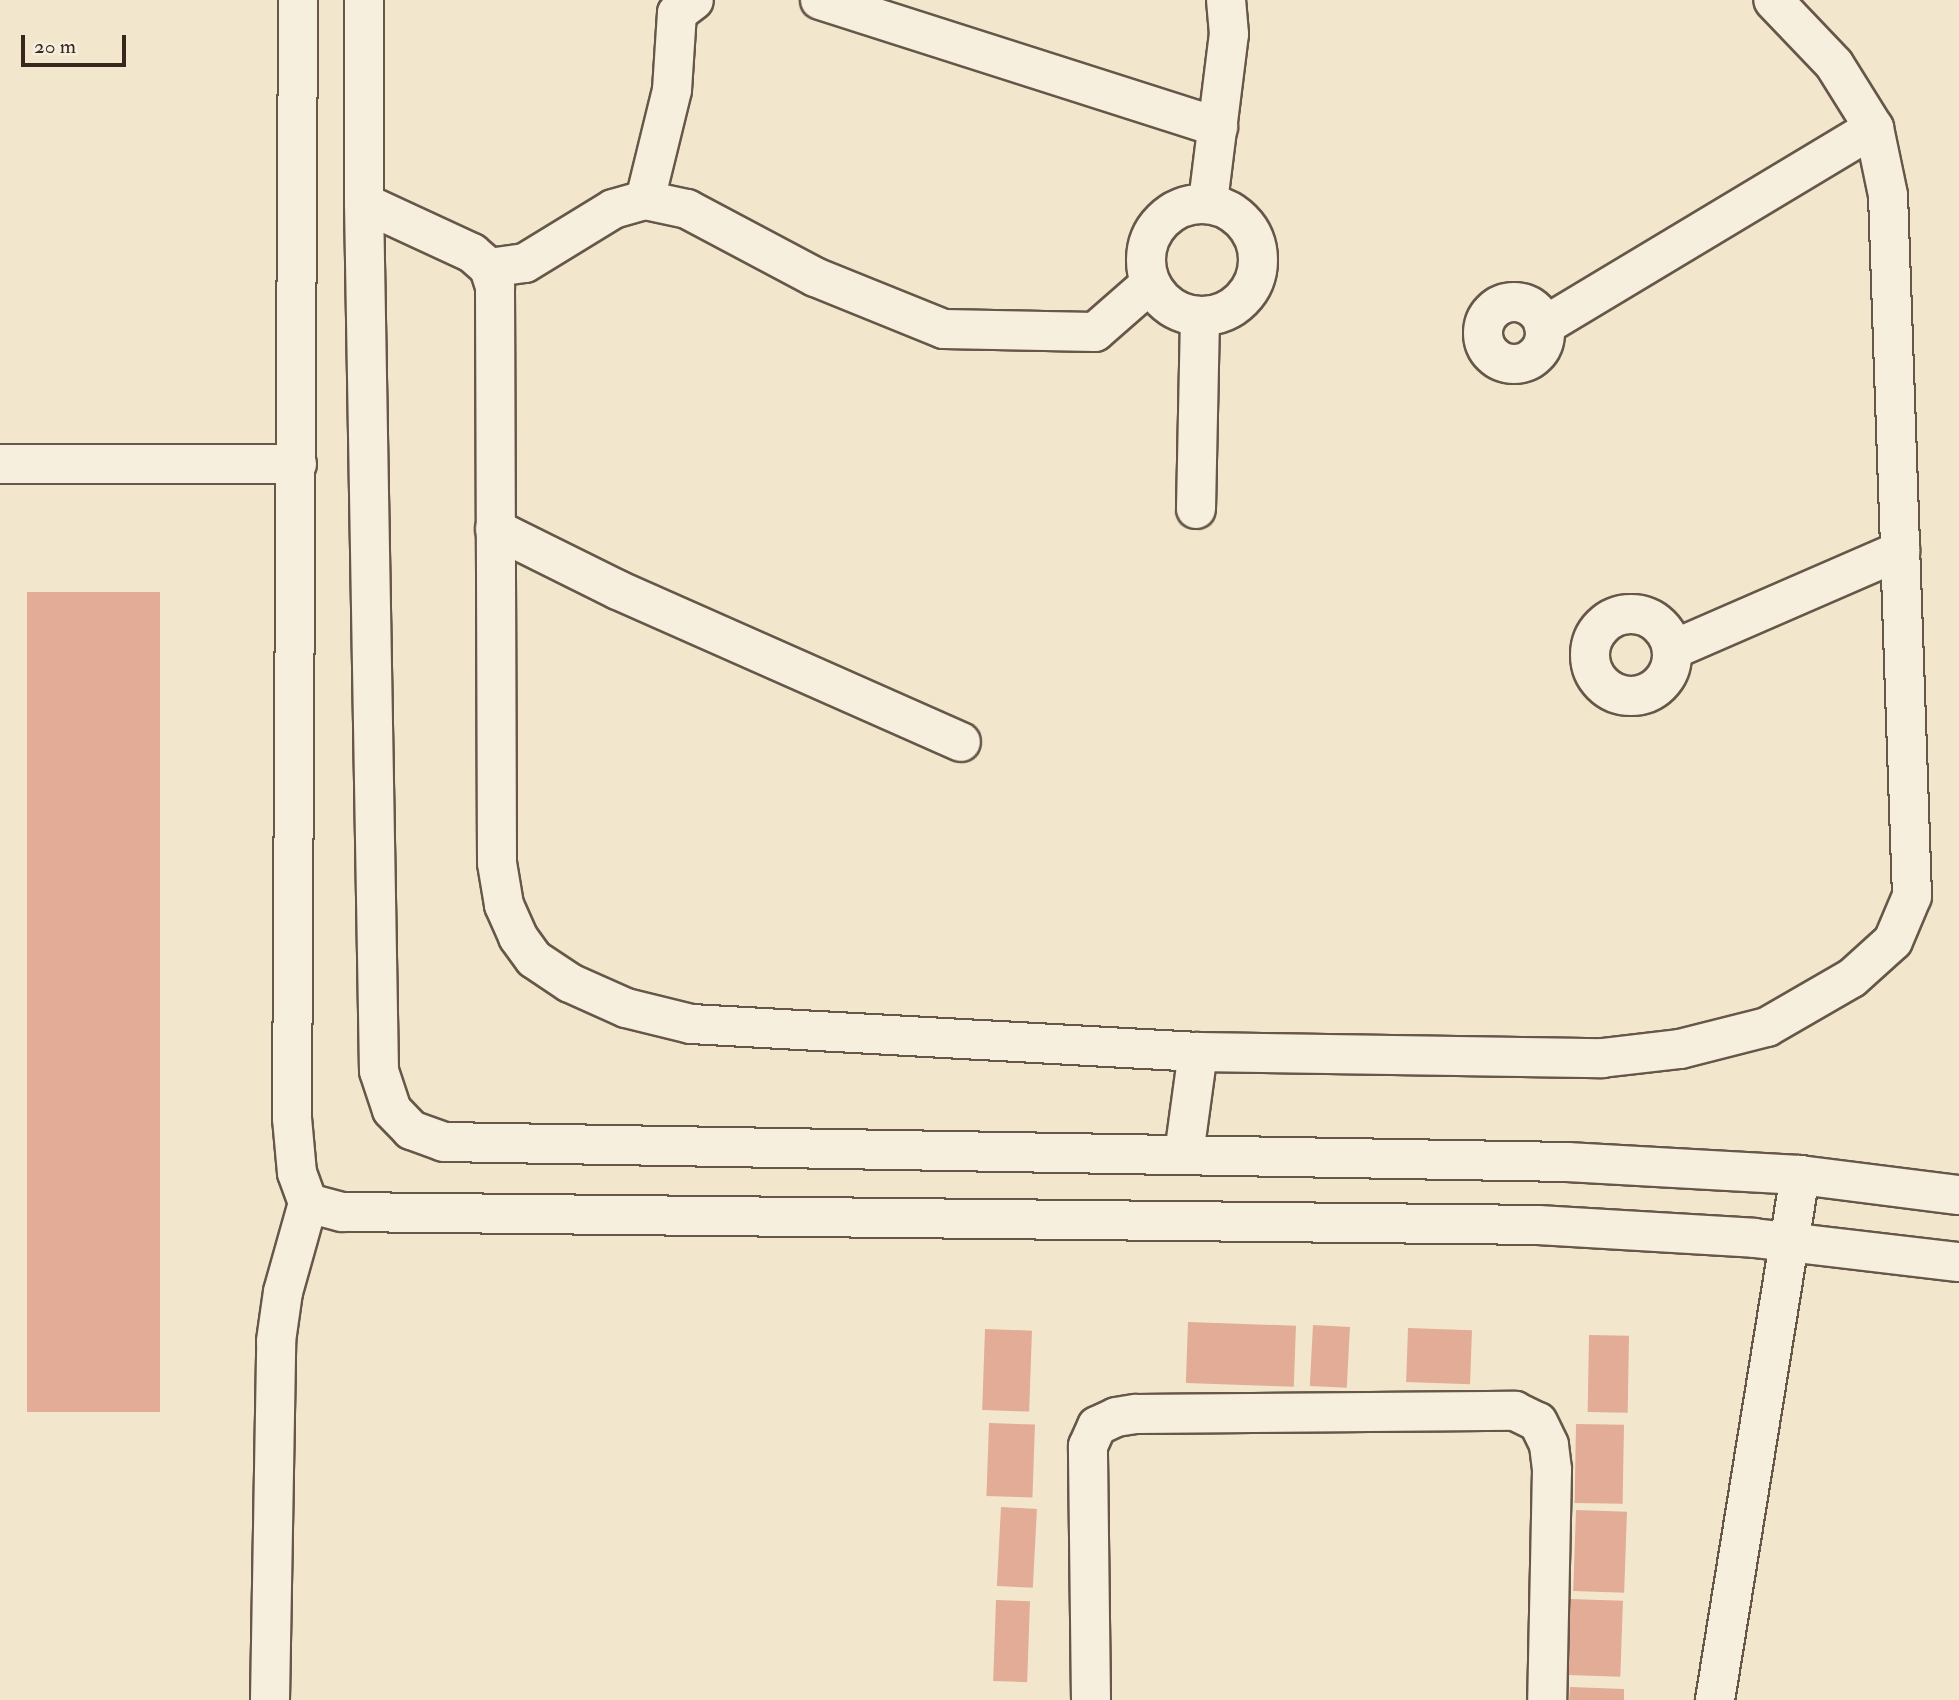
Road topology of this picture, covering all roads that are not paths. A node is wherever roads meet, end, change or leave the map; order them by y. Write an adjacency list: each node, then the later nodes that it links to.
1 (299, 0): 17 (street)
2 (364, 0): 11 (street)
3 (694, 0): 9 (street)
4 (820, 0): 7 (street)
5 (1226, 0): 7 (street)
6 (1773, 0): 8 (street)
7 (1218, 127): 10 (street)
8 (1874, 128): 15 (street); 20 (street)
9 (645, 200): 12 (street); 13 (street)
10 (1208, 202): 13 (street); 14 (street)
11 (364, 203): 12 (street); 24 (street)
12 (489, 268): 19 (street)
13 (1151, 283): 14 (street)
14 (1200, 316): 18 (street)
15 (1544, 326)
16 (0, 464): 17 (street)
17 (296, 464): 27 (street)
18 (1196, 509)
19 (495, 530): 22 (street); 23 (street)
20 (1900, 551): 21 (street); 23 (street)
21 (1672, 650)
22 (961, 742)
23 (1198, 1052): 24 (street)
24 (1184, 1154): 25 (street)
25 (1800, 1175): 26 (street); 29 (street)
26 (1959, 1195)
27 (308, 1203): 29 (street); 30 (street)
28 (1959, 1262): 29 (street)
29 (1783, 1276): 33 (street)
30 (270, 1700)
31 (1091, 1700): 32 (street)
32 (1547, 1700)
33 (1715, 1700)

